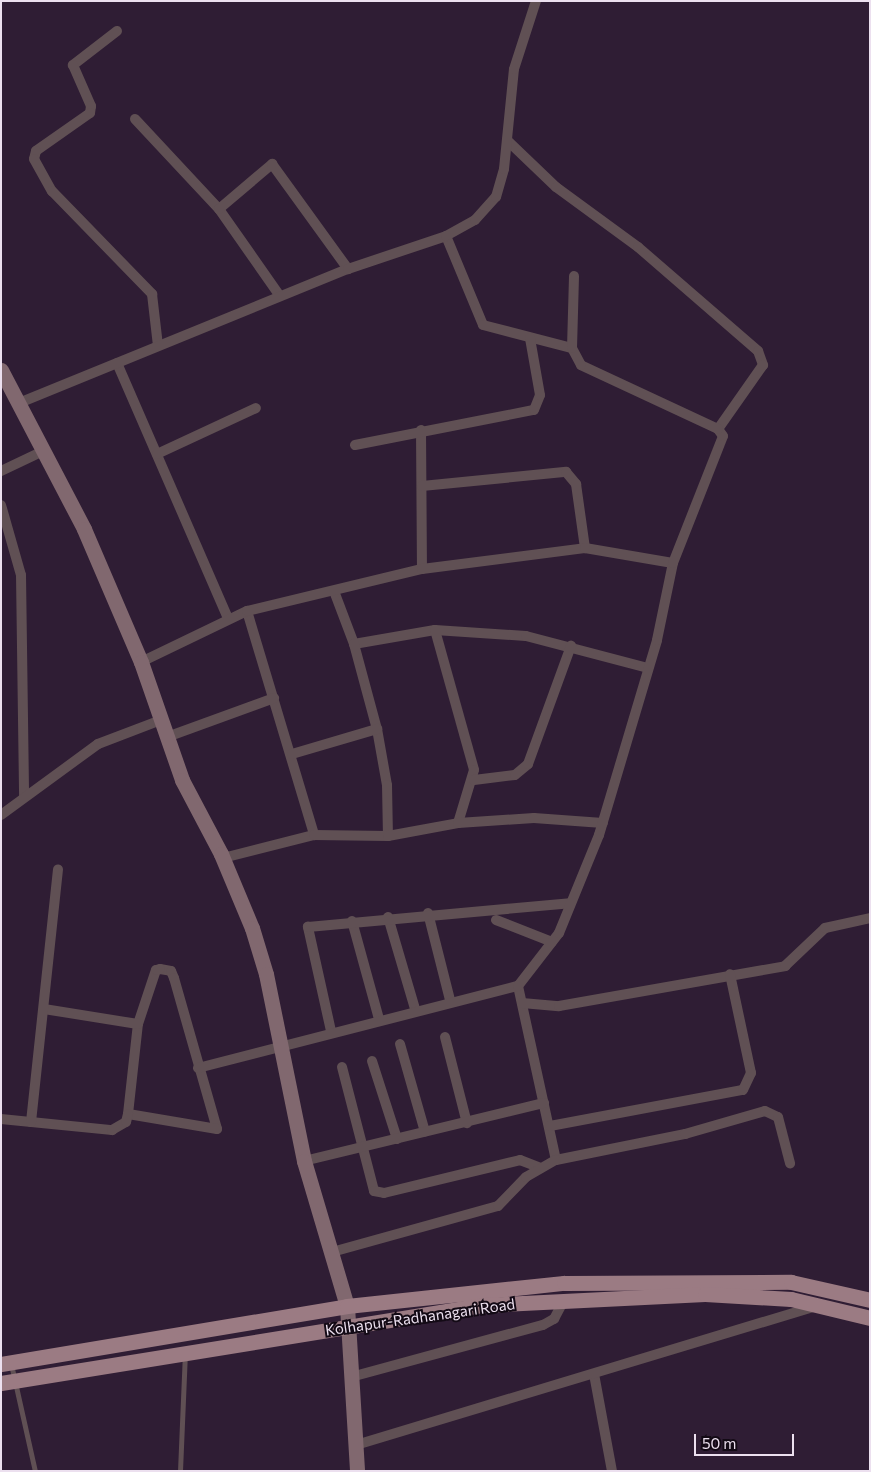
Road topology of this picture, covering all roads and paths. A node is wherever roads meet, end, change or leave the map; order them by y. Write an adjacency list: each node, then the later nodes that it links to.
1 (536, 1): 4 (street)
2 (117, 31): 11 (street)
3 (135, 119): 5 (street)
4 (507, 140): 6 (street); 17 (street)
5 (220, 209): 7 (street); 9 (street)
6 (446, 236): 7 (street); 10 (street)
7 (348, 269): 9 (street)
8 (574, 276): 12 (street)
9 (280, 296): 11 (street)
10 (530, 338): 12 (street); 18 (street)
11 (158, 346): 13 (street)
12 (572, 348): 17 (street)
13 (117, 363): 15 (street); 21 (street)
14 (1, 370): 15 (street)
15 (19, 403): 20 (street)
16 (256, 408): 21 (street)
17 (718, 428): 26 (street)
18 (421, 430): 19 (street); 23 (street)
19 (355, 446)
20 (45, 450): 22 (street); 34 (street)
21 (157, 454): 30 (street)
22 (1, 471)
23 (422, 486): 25 (street); 27 (street)
24 (1, 505): 42 (street)
25 (585, 548): 26 (street); 27 (street)
26 (673, 563): 35 (street)
27 (422, 569): 28 (street)
28 (334, 591): 29 (street); 32 (street)
29 (247, 612): 30 (street); 36 (street)
30 (228, 618): 34 (street)
31 (435, 630): 32 (street); 33 (street); 41 (street)
32 (354, 644): 38 (street)
33 (570, 646): 35 (street); 41 (street)
34 (141, 662): 37 (street)
35 (648, 668): 45 (street)
36 (274, 698): 39 (street); 40 (street)
37 (161, 720): 39 (street); 42 (street)
38 (377, 729): 40 (street); 47 (street)
39 (167, 737): 48 (street)
40 (292, 754): 46 (street)
41 (474, 780): 44 (street)
42 (24, 796): 43 (street)
43 (1, 815)
44 (458, 823): 45 (street); 47 (street)
45 (603, 823): 50 (street)
46 (314, 835): 47 (street); 48 (street)
47 (388, 836)
48 (223, 858): 70 (street)
49 (58, 869): 64 (street)
50 (570, 903): 51 (street); 58 (street)
51 (428, 913): 52 (street); 61 (street)
52 (388, 918): 54 (street); 63 (street)
53 (870, 918): 59 (street)
54 (371, 920): 56 (street); 57 (street)
55 (496, 920): 58 (street)
56 (352, 921): 57 (street); 67 (street)
57 (358, 934): 65 (street)
58 (552, 942): 60 (street)
59 (730, 974): 62 (street); 79 (street)
60 (518, 986): 61 (street); 62 (street)
61 (450, 1000): 63 (street)
62 (522, 1003): 74 (street)
63 (415, 1009): 65 (street)
64 (44, 1010): 66 (street); 77 (street)
65 (379, 1019): 67 (street)
66 (138, 1024): 73 (street); 75 (street)
67 (331, 1031): 70 (street)
68 (445, 1037): 78 (street)
69 (400, 1044): 80 (street)
70 (278, 1047): 73 (street); 84 (street)
71 (372, 1060): 81 (street)
72 (342, 1067): 82 (street)
73 (198, 1068): 75 (street)
74 (544, 1103): 78 (street); 79 (street)
75 (128, 1114): 77 (street)
76 (1, 1119): 77 (street)
77 (31, 1122)
78 (467, 1124): 80 (street)
79 (550, 1126): 83 (street)
80 (424, 1132): 81 (street)
81 (397, 1139): 82 (street)
82 (364, 1148): 84 (street); 86 (street)
83 (556, 1160): 85 (street); 86 (street)
84 (304, 1161): 87 (street)
85 (790, 1163)
86 (541, 1168): 87 (street)
87 (332, 1252): 91 (street)
88 (564, 1300): 90 (main road, Kolhapur-Radhanagari Road); 93 (main road, Kolhapur-Radhanagari Road); 97 (street)
89 (870, 1300): 91 (main road)
90 (823, 1305): 92 (main road, Kolhapur-Radhanagari Road); 96 (street)
91 (347, 1306): 93 (street); 95 (main road)
92 (870, 1318)
93 (350, 1326): 94 (main road, Kolhapur-Radhanagari Road); 97 (street)
94 (186, 1350): 98 (main road, Kolhapur-Radhanagari Road); 101 (lane)
95 (6, 1363): 98 (lane)
96 (594, 1374): 99 (street); 103 (street)
97 (351, 1377): 99 (street)
98 (8, 1381): 100 (lane)
99 (356, 1445): 102 (street)
100 (36, 1471)
101 (180, 1471)
102 (358, 1471)
103 (612, 1471)

